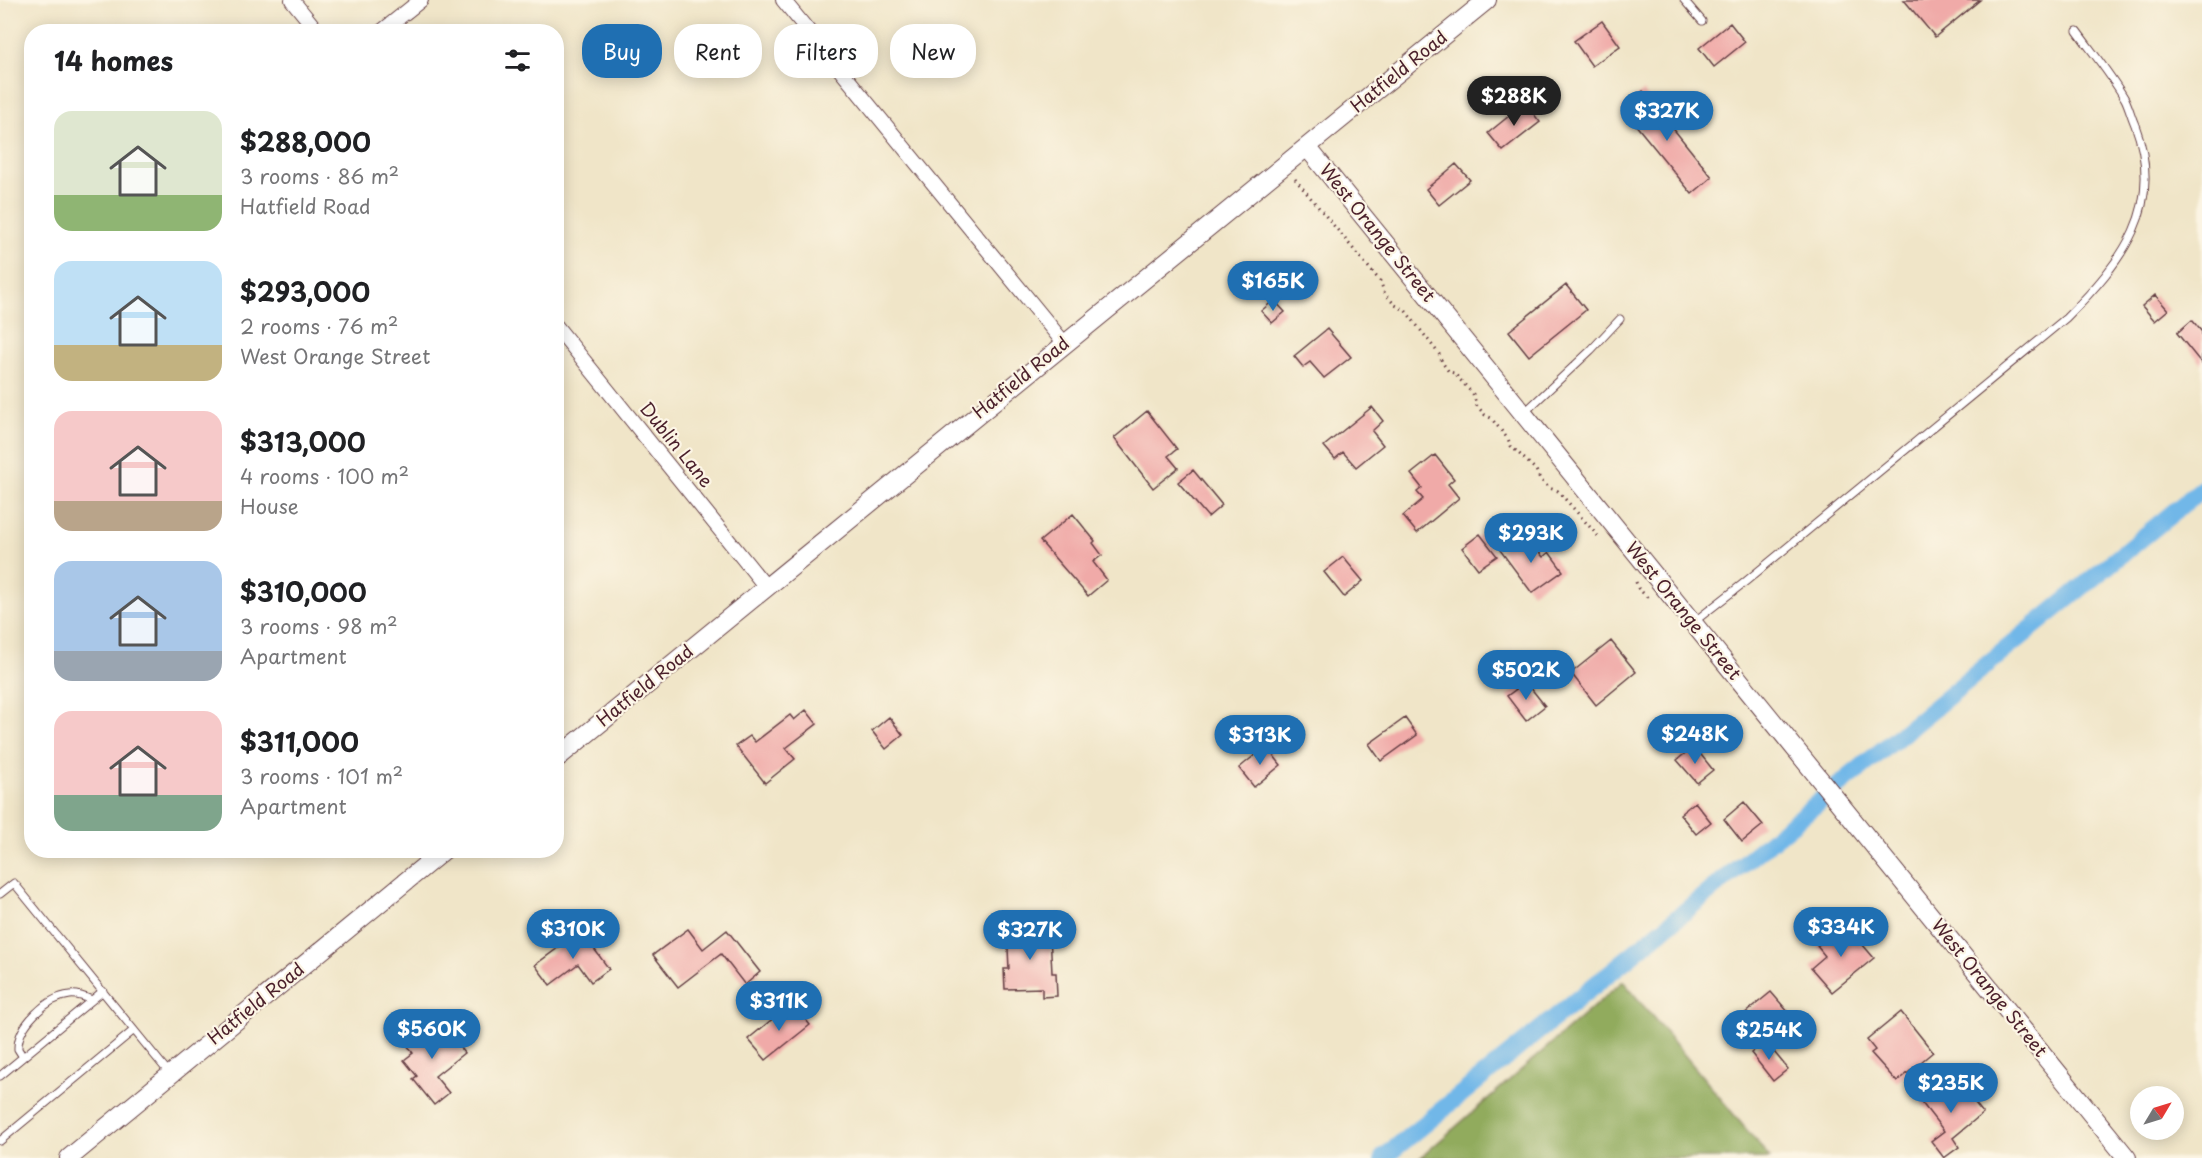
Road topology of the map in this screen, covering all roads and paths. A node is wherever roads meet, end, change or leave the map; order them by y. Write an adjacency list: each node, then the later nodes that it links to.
1 (292, 0): 7 (street)
2 (421, 0): 8 (street)
3 (783, 0): 14 (street)
4 (1487, 0): 10 (street, Hatfield Road)
5 (1684, 0): 6 (lane)
6 (1702, 21)
7 (312, 24)
8 (391, 24)
9 (2077, 31): 20 (lane)
10 (1307, 147): 14 (street, Hatfield Road); 15 (street, West Orange Street)
11 (1294, 178): 16 (path)
12 (1620, 319): 15 (lane)
13 (564, 336): 18 (street, Dublin Lane)
14 (1064, 343): 18 (street, Hatfield Road)
15 (1523, 414): 20 (street, West Orange Street)
16 (1605, 543)
17 (1636, 579): 19 (path)
18 (766, 586): 21 (street, Hatfield Road)
19 (1653, 601)
20 (1693, 622): 32 (street, West Orange Street)
21 (564, 752)
22 (434, 858): 28 (street, Hatfield Road)
23 (0, 894): 24 (lane)
24 (103, 991): 25 (lane); 26 (lane)
25 (92, 1000): 27 (lane); 27 (lane)
26 (134, 1030): 28 (lane); 30 (lane)
27 (23, 1057): 29 (lane)
28 (171, 1075): 31 (street, Hatfield Road)
29 (0, 1076)
30 (0, 1142)
31 (69, 1158)
32 (2127, 1158)

